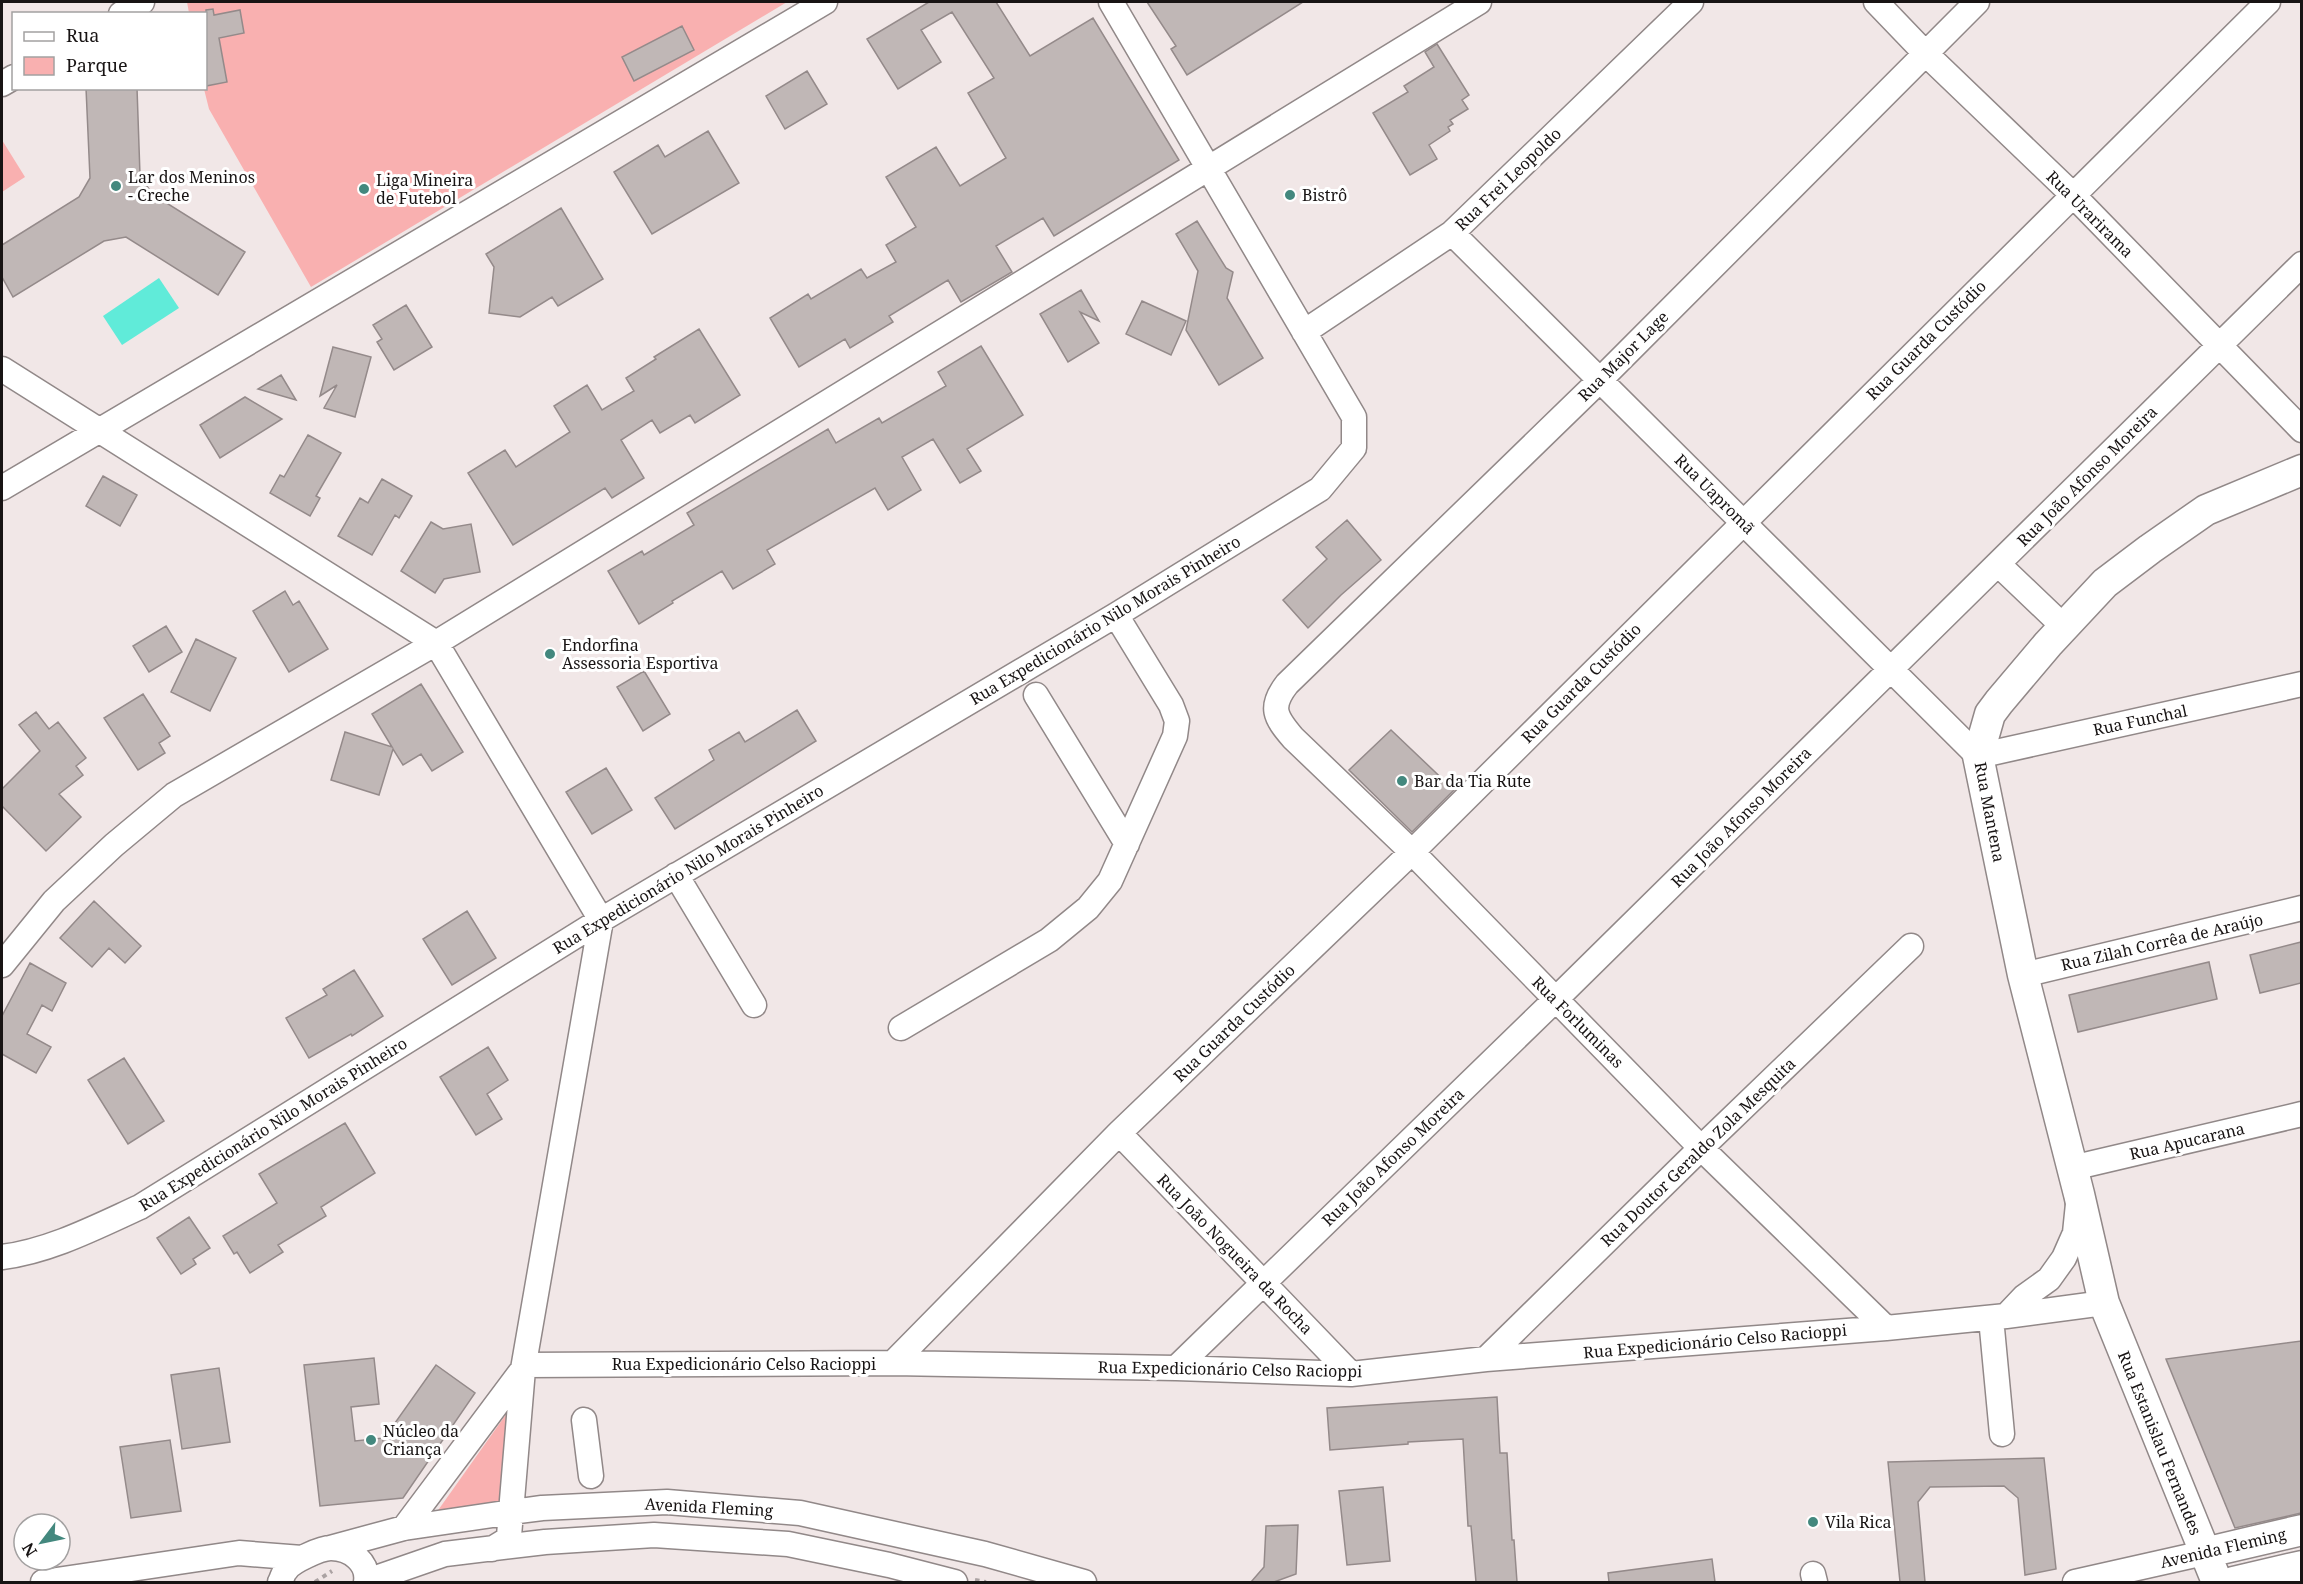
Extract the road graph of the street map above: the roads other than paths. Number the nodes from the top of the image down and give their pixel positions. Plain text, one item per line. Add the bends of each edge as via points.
1 (142, 2) edge
2 (825, 2) edge
3 (1111, 2) edge
4 (1479, 2) edge
5 (1691, 2) edge
6 (1876, 2) edge
7 (1977, 2) edge
8 (2268, 2) edge
9 (124, 12) edge
10 (1925, 53) junction
11 (1208, 170) junction
12 (2073, 195) junction
13 (1452, 233) junction
14 (2301, 264) edge
15 (1304, 332) junction
16 (2218, 346) junction
17 (2, 369) edge
18 (1600, 380) junction
19 (2301, 430) edge
20 (97, 431) junction
21 (2301, 470) edge
22 (2, 488) edge
23 (1743, 522) junction
24 (1998, 564) junction
25 (1116, 615) junction
26 (2064, 627) junction
27 (436, 643) junction
28 (1891, 669) junction
29 (2301, 684) edge
30 (1036, 694) dead end
31 (1276, 712) joint
32 (1978, 756) junction
33 (1127, 843) junction
34 (1412, 852) junction
35 (676, 875) junction
36 (2301, 908) edge
37 (601, 920) junction
38 (1911, 946) dead end
39 (2, 964) edge
40 (2023, 975) junction
41 (1555, 1000) junction
42 (754, 1005) dead end
43 (901, 1028) dead end
44 (2301, 1114) edge
45 (1119, 1133) junction
46 (1701, 1148) junction
47 (2076, 1181) junction
48 (2, 1257) edge
49 (1263, 1283) junction
50 (2104, 1303) junction
51 (1999, 1317) junction
52 (1886, 1328) junction
53 (1486, 1359) junction
54 (893, 1363) junction
55 (523, 1367) junction
56 (1176, 1368) junction
57 (1351, 1374) junction
58 (584, 1420) dead end
59 (2002, 1434) dead end
60 (592, 1506) junction
61 (512, 1512) junction
62 (404, 1528) junction
63 (2301, 1530) edge
64 (330, 1548) junction
65 (492, 1549) junction
66 (2204, 1553) junction
67 (302, 1558) junction
68 (2301, 1566) edge
69 (43, 1582) edge
70 (280, 1582) edge
71 (366, 1582) edge
72 (955, 1582) edge
73 (1084, 1582) edge
74 (2075, 1582) edge
75 (2217, 1582) edge
76 (2233, 1582) edge

1 - 9 street
2 - 20 street
3 - 11 street
4 - 11 street
5 - 13 street, Rua Frei Leopoldo
6 - 10 street, Rua Urarirama
7 - 10 street, Rua Major Lage
8 - 12 street, Rua Guarda Custódio
10 - 12 street, Rua Urarirama
10 - 18 street, Rua Major Lage
11 - 15 street
11 - 27 street
12 - 16 street, Rua Urarirama
12 - 23 street, Rua Guarda Custódio
13 - 15 street, Rua Frei Leopoldo
13 - 18 street, Rua Uapromã
14 - 16 street, Rua João Afonso Moreira
15 - 25 street, Rua Expedicionário Nilo Morais Pinheiro via 1354,417 1354,448 1320,489
16 - 19 street, Rua Urarirama
16 - 24 street, Rua João Afonso Moreira
17 - 20 street
18 - 23 street, Rua Uapromã
18 - 31 street, Rua Major Lage via 1287,684 1277,697
20 - 22 street
20 - 27 street
21 - 26 main road, Rua Mantena via 2206,510 2105,583
23 - 28 street, Rua Uapromã
23 - 34 street, Rua Guarda Custódio
24 - 26 street
24 - 28 street, Rua João Afonso Moreira
25 - 33 street via 1177,721
25 - 35 street, Rua Expedicionário Nilo Morais Pinheiro
26 - 32 main road, Rua Mantena via 1990,714
27 - 37 street
27 - 39 street via 174,795 54,901
28 - 32 street, Rua Uapromã
28 - 41 street, Rua João Afonso Moreira
29 - 32 street, Rua Funchal
30 - 33 street
31 - 34 street, Rua Forluminas via 1293,738
32 - 40 main road, Rua Mantena
33 - 43 street via 1110,881 1088,908 1049,940
34 - 41 street, Rua Forluminas
34 - 45 street, Rua Guarda Custódio
35 - 37 street, Rua Expedicionário Nilo Morais Pinheiro
35 - 42 street
36 - 40 street, Rua Zilah Corrêa de Araújo
37 - 48 street, Rua Expedicionário Nilo Morais Pinheiro via 140,1207 79,1235
37 - 55 street
38 - 46 street, Rua Doutor Geraldo Zola Mesquita
40 - 47 main road, Rua Mantena
41 - 46 street, Rua Forluminas
41 - 49 street, Rua João Afonso Moreira
44 - 47 street, Rua Apucarana
45 - 49 street, Rua João Nogueira da Rocha
45 - 54 street, Rua Guarda Custódio
46 - 52 street, Rua Forluminas
46 - 53 street, Rua Doutor Geraldo Zola Mesquita
47 - 50 main road, Rua Mantena
47 - 51 street via 2075,1233 2064,1258 2049,1279
49 - 56 street, Rua João Afonso Moreira
49 - 57 street, Rua João Nogueira da Rocha
50 - 51 street, Rua Expedicionário Celso Racioppi
50 - 66 main road, Rua Estanislau Fernandes
51 - 52 street, Rua Expedicionário Celso Racioppi
51 - 59 street
52 - 53 street, Rua Expedicionário Celso Racioppi
53 - 57 street, Rua Expedicionário Celso Racioppi
54 - 55 street, Rua Expedicionário Celso Racioppi
54 - 56 street, Rua Expedicionário Celso Racioppi
55 - 61 street
55 - 62 street
56 - 57 street, Rua Expedicionário Celso Racioppi
58 - 60 street via 591,1476 600,1482
60 - 61 street, Avenida Fleming
60 - 73 street, Avenida Fleming via 667,1502 800,1513 985,1554
61 - 62 street, Avenida Fleming
61 - 65 street via 509,1536
62 - 64 street, Avenida Fleming
63 - 66 main road, Avenida Fleming
64 - 67 street, Avenida Fleming
64 - 71 street via 350,1552 359,1559 365,1568
65 - 71 street, Avenida Fleming via 445,1554
65 - 72 street, Avenida Fleming via 654,1535 788,1544
66 - 74 street, Avenida Fleming
66 - 75 main road, Rua Estanislau Fernandes
67 - 69 street via 239,1553
67 - 70 street via 286,1569
68 - 76 main road

